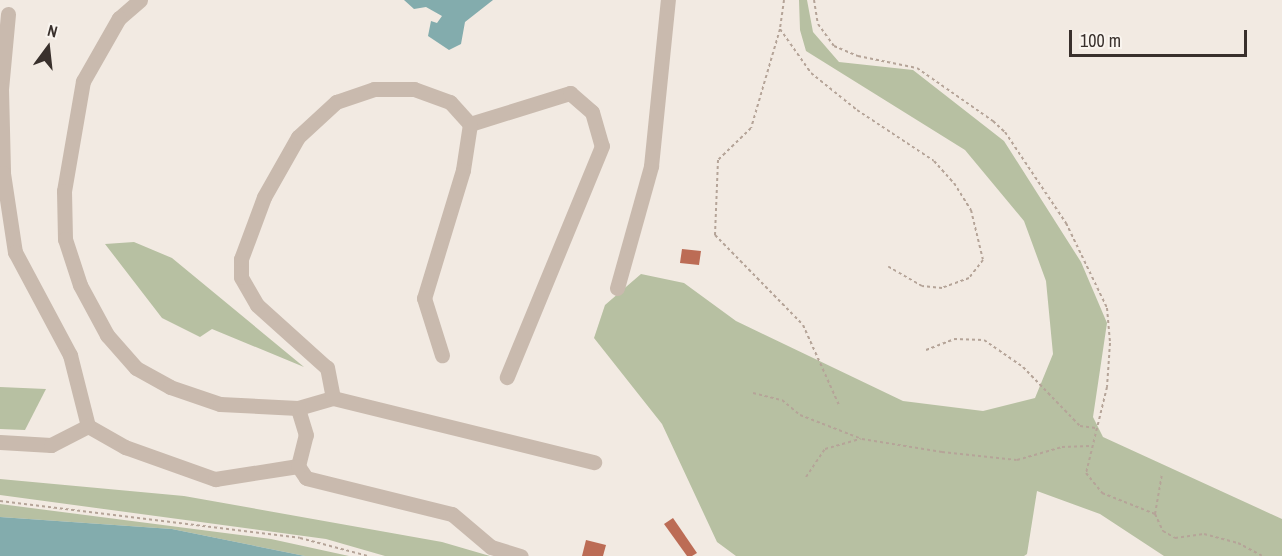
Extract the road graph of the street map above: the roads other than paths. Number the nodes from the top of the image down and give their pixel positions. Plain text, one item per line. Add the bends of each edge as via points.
1 (140, 0) edge
2 (668, 0) edge
3 (8, 14) dead end
4 (470, 124) junction
5 (0, 228) edge
6 (15, 252) junction
7 (617, 288) dead end
8 (442, 356) dead end
9 (507, 377) dead end
10 (333, 398) junction
11 (298, 408) junction
12 (88, 426) junction
13 (0, 442) edge
14 (594, 462) dead end
15 (298, 466) junction
16 (521, 556) edge

1 - 11 lane via 119,18 101,46 83,81 74,121 64,191 65,239 80,285 107,335 129,360 170,387 220,404
2 - 7 lane via 651,166
3 - 6 lane via 1,120 3,173
4 - 8 lane via 463,170 424,298
4 - 9 lane via 570,93 592,112 602,146
4 - 10 lane via 450,102 414,89 374,90 336,102 298,137 264,197 241,259 241,278 257,305 327,368
5 - 6 lane
6 - 12 lane via 70,355
10 - 11 lane
10 - 14 lane
11 - 15 lane via 306,435
12 - 13 lane via 51,445
12 - 15 lane via 125,447 215,479
15 - 16 lane via 306,478 452,514 491,547

